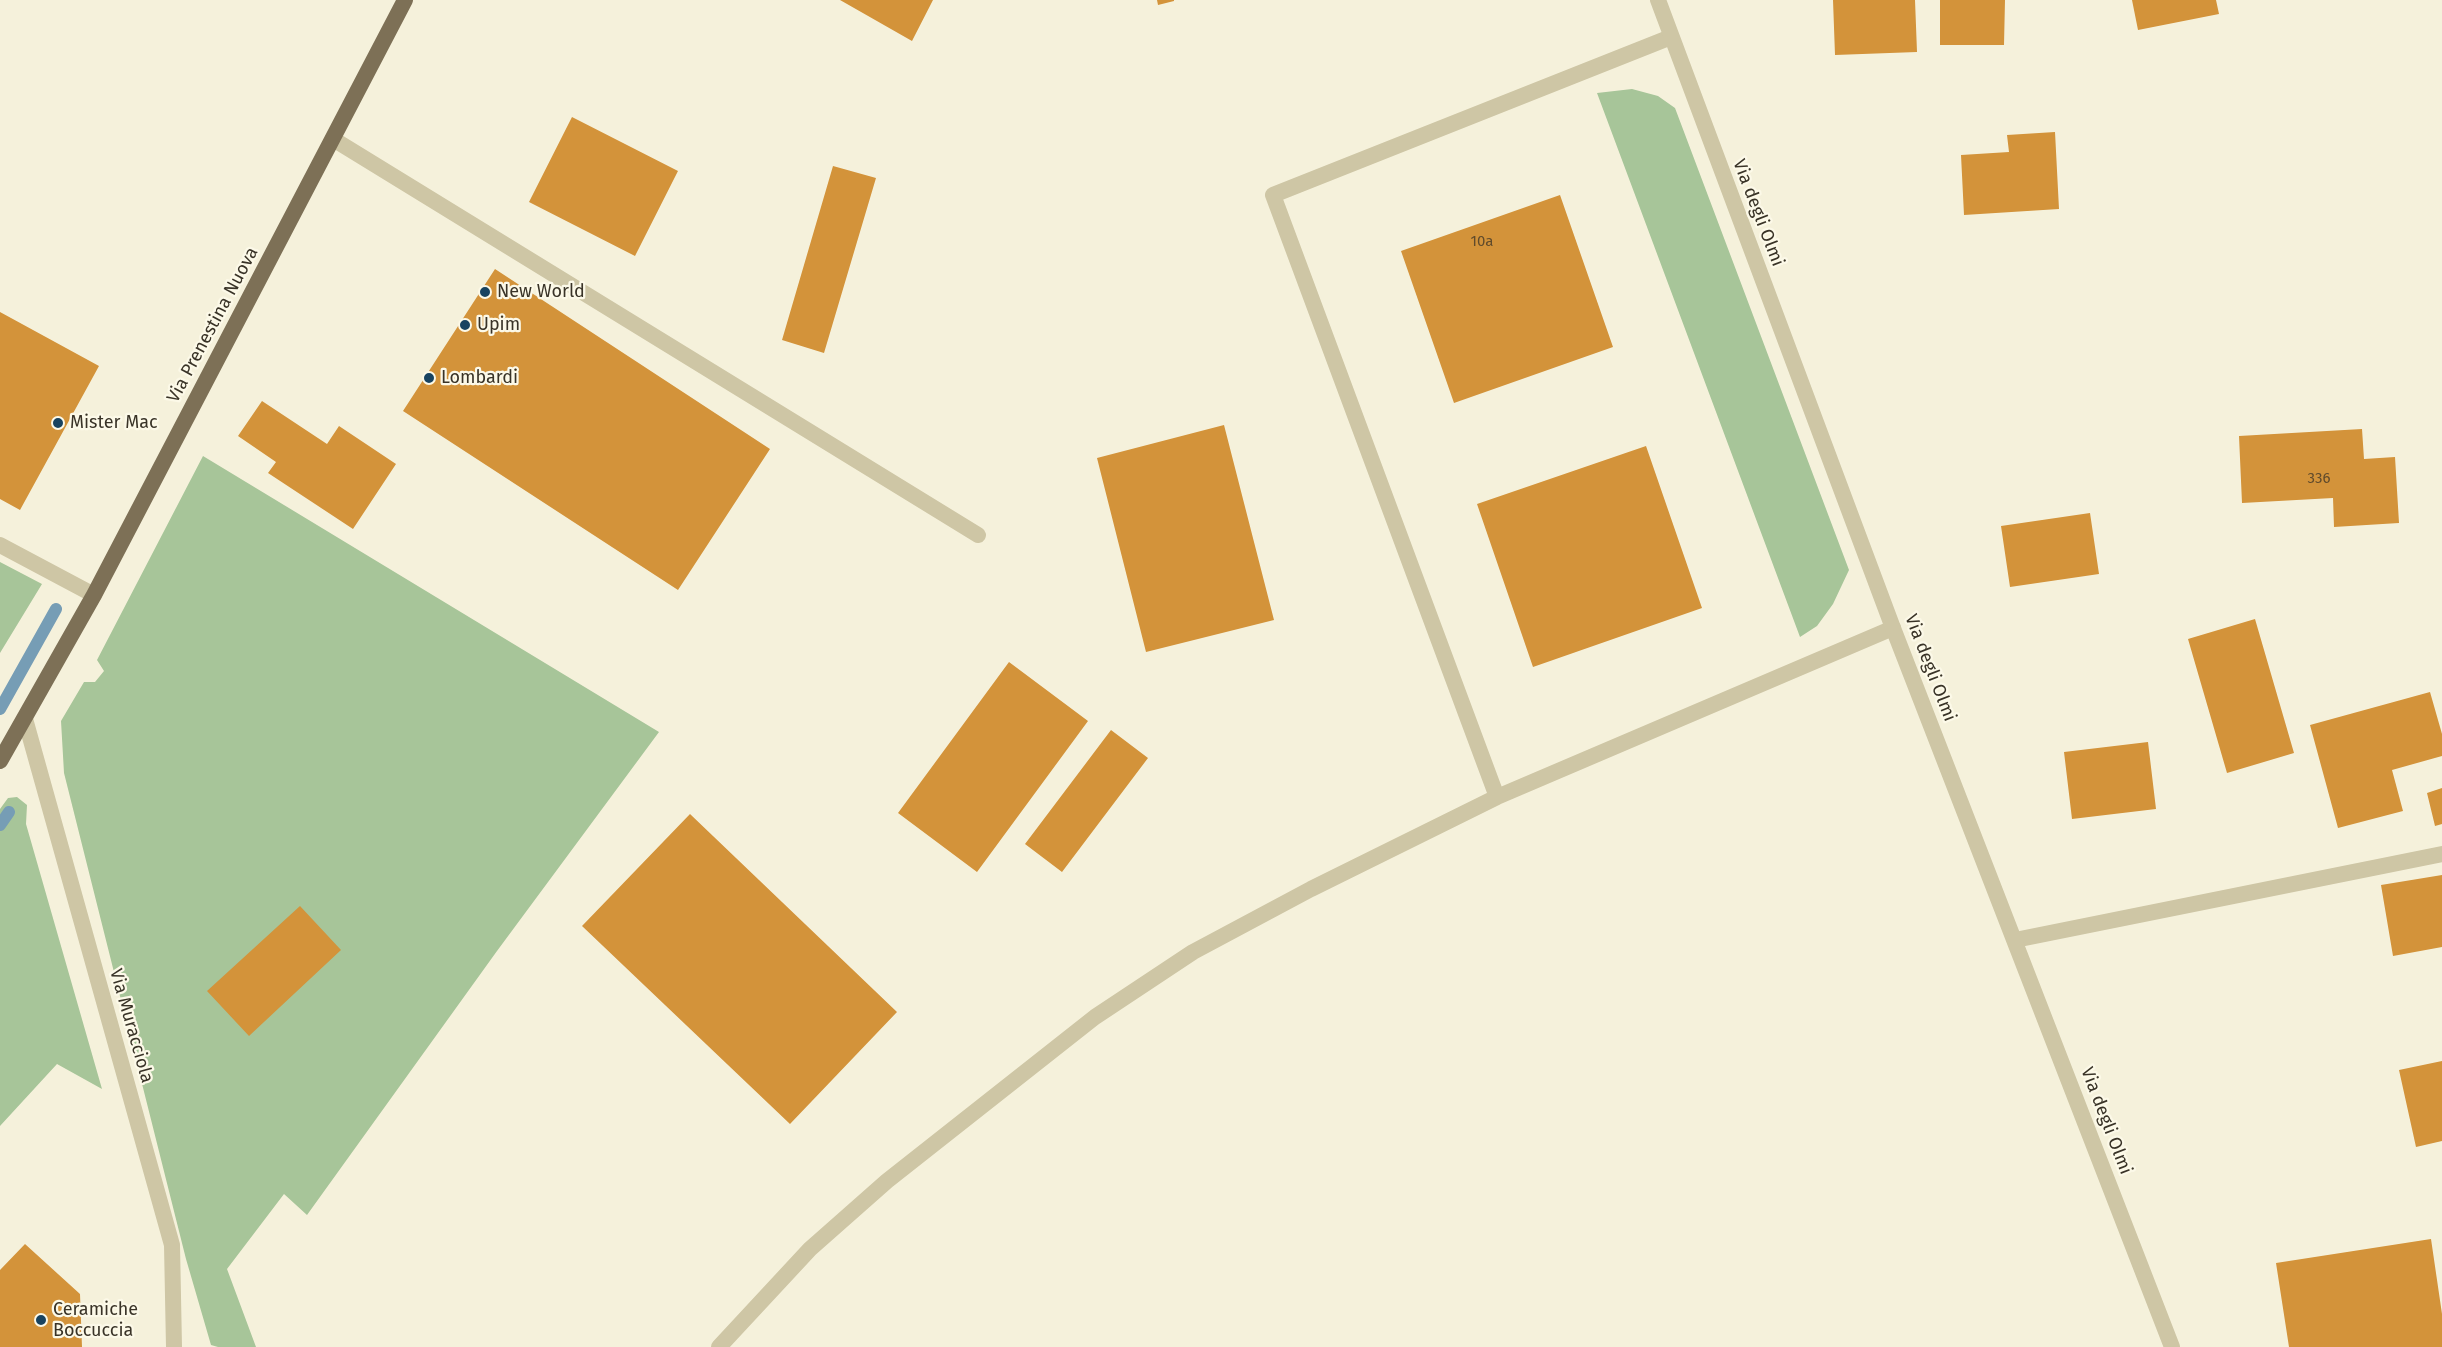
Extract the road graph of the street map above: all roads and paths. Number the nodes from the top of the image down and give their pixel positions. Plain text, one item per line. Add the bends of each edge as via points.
1 (405, 0) edge
2 (1658, 0) edge
3 (1671, 37) junction
4 (333, 139) junction
5 (978, 535) dead end
6 (0, 545) edge
7 (94, 595) junction
8 (1893, 628) junction
9 (25, 719) junction
10 (0, 761) edge
11 (1497, 797) junction
12 (2442, 854) edge
13 (2015, 940) junction
14 (174, 1347) edge
15 (719, 1347) edge
16 (2172, 1347) edge

1 - 4 main road, Via Prenestina Nuova
2 - 3 street, Via degli Olmi
3 - 8 street, Via degli Olmi
3 - 11 street via 1273,195
4 - 5 street
4 - 7 main road, Via Prenestina Nuova
6 - 7 street
7 - 9 main road, Via Prenestina Nuova
8 - 11 street
8 - 13 street, Via degli Olmi
9 - 10 main road, Via Prenestina Nuova
9 - 14 street, Via Muracciola via 172,1245
11 - 15 street via 1193,952 1120,999 846,1215
12 - 13 street
13 - 16 street, Via degli Olmi

